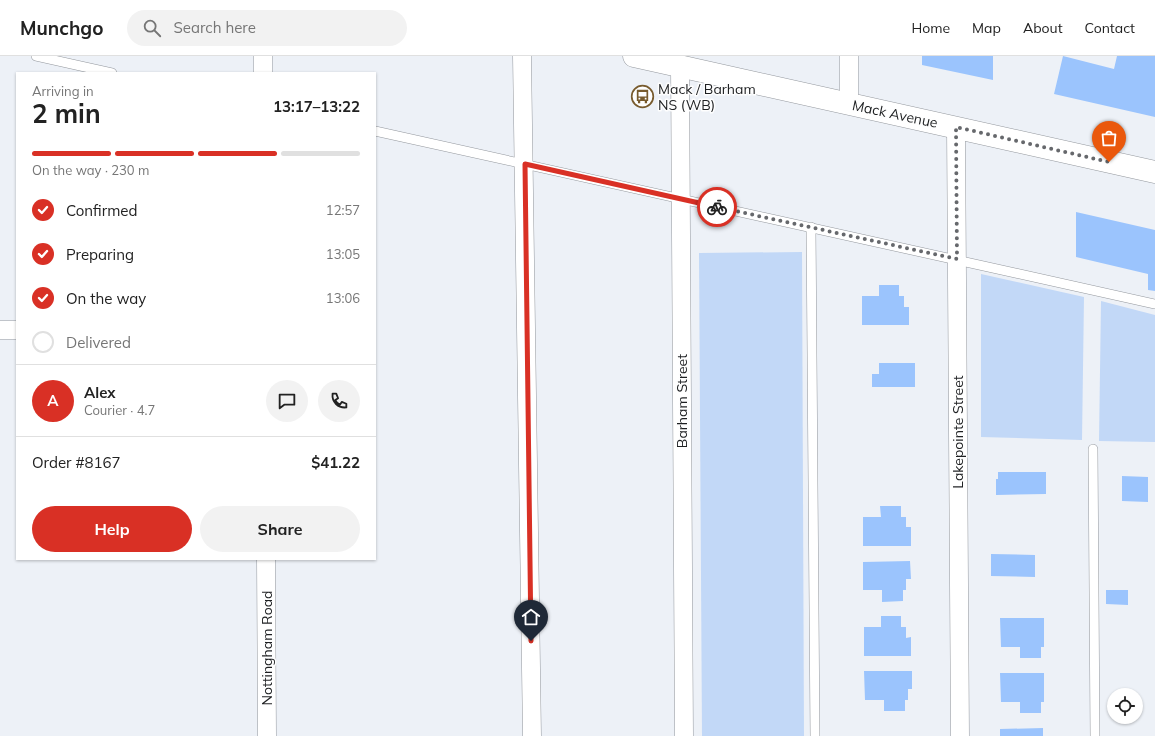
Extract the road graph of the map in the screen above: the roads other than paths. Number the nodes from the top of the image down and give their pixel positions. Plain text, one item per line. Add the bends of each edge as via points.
1 (36, 56) edge
2 (263, 56) edge
3 (522, 56) edge
4 (634, 56) edge
5 (849, 56) edge
6 (680, 66) junction
7 (108, 72) edge
8 (263, 72) edge
9 (849, 104) junction
10 (956, 127) junction
11 (376, 132) edge
12 (525, 164) junction
13 (1155, 172) edge
14 (680, 199) junction
15 (810, 227) junction
16 (957, 259) junction
17 (1155, 304) edge
18 (0, 330) edge
19 (16, 330) edge
20 (1093, 449) dead end
21 (266, 560) edge
22 (267, 736) edge
23 (532, 736) edge
24 (684, 736) edge
25 (815, 736) edge
26 (960, 736) edge
27 (1095, 736) edge

1 - 7 lane
2 - 8 street
3 - 12 street
4 - 6 main road, Mack Avenue
5 - 9 street
6 - 9 main road, Mack Avenue
6 - 14 street, Barham Street
9 - 10 main road, Mack Avenue
10 - 13 main road, Mack Avenue
10 - 16 street, Lakepointe Street
11 - 12 lane
12 - 14 lane
12 - 23 street
14 - 15 lane
14 - 24 street, Barham Street
15 - 16 lane
15 - 25 lane
16 - 17 lane
16 - 26 street, Lakepointe Street
18 - 19 street
20 - 27 lane
21 - 22 street, Nottingham Road

